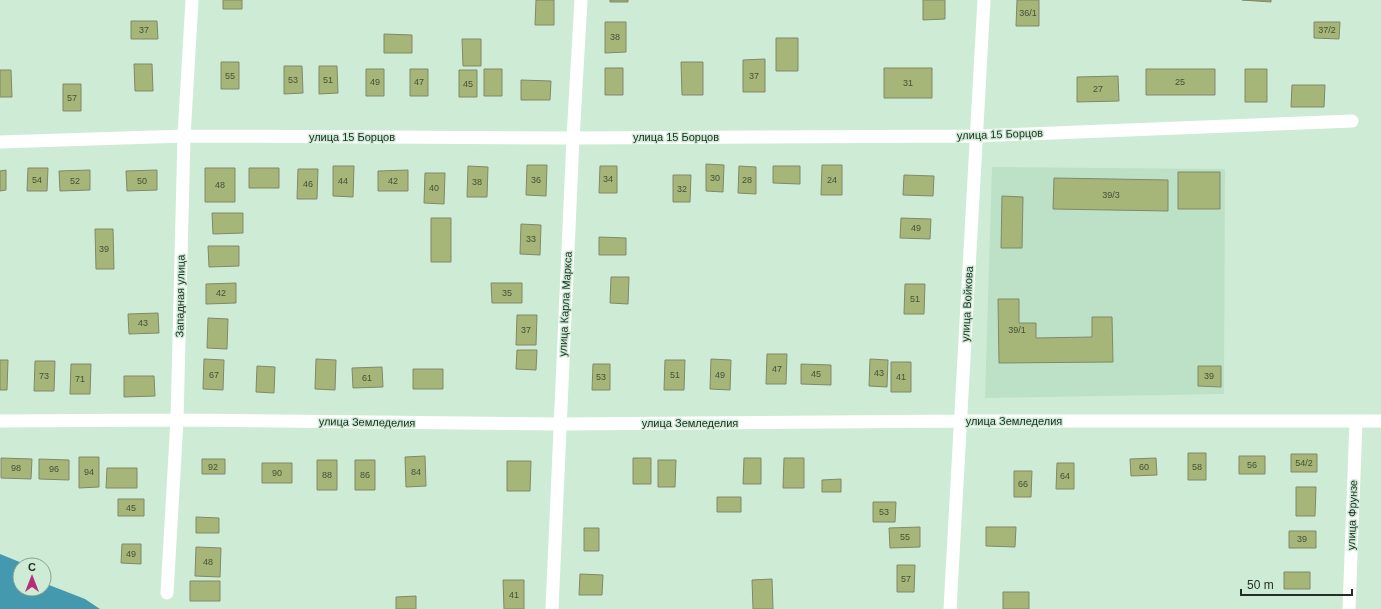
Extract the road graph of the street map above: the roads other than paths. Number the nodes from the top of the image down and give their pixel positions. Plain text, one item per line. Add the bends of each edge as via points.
1 (192, 0) edge
2 (581, 0) edge
3 (984, 0) edge
4 (1352, 121) dead end
5 (184, 136) junction
6 (977, 136) junction
7 (573, 138) junction
8 (0, 142) edge
9 (177, 420) junction
10 (0, 421) edge
11 (961, 421) junction
12 (1356, 421) junction
13 (1381, 421) edge
14 (560, 424) junction
15 (168, 592) dead end
16 (552, 609) edge
17 (950, 609) edge
18 (1348, 609) edge

1 - 5 street, Западная улица
2 - 7 street, улица Карла Маркса
3 - 6 street, улица Войкова
4 - 6 street, улица 15 Борцов
5 - 7 street, улица 15 Борцов
5 - 8 street, улица 15 Борцов
5 - 9 street, Западная улица
6 - 7 street, улица 15 Борцов
6 - 11 street, улица Войкова
7 - 14 street, улица Карла Маркса
9 - 10 street, улица Земледелия
9 - 14 street, улица Земледелия
9 - 15 street, Западная улица
11 - 12 street, улица Земледелия
11 - 14 street, улица Земледелия
11 - 17 street, улица Войкова
12 - 13 street, улица Земледелия
12 - 18 street, улица Фрунзе
14 - 16 street, улица Карла Маркса

